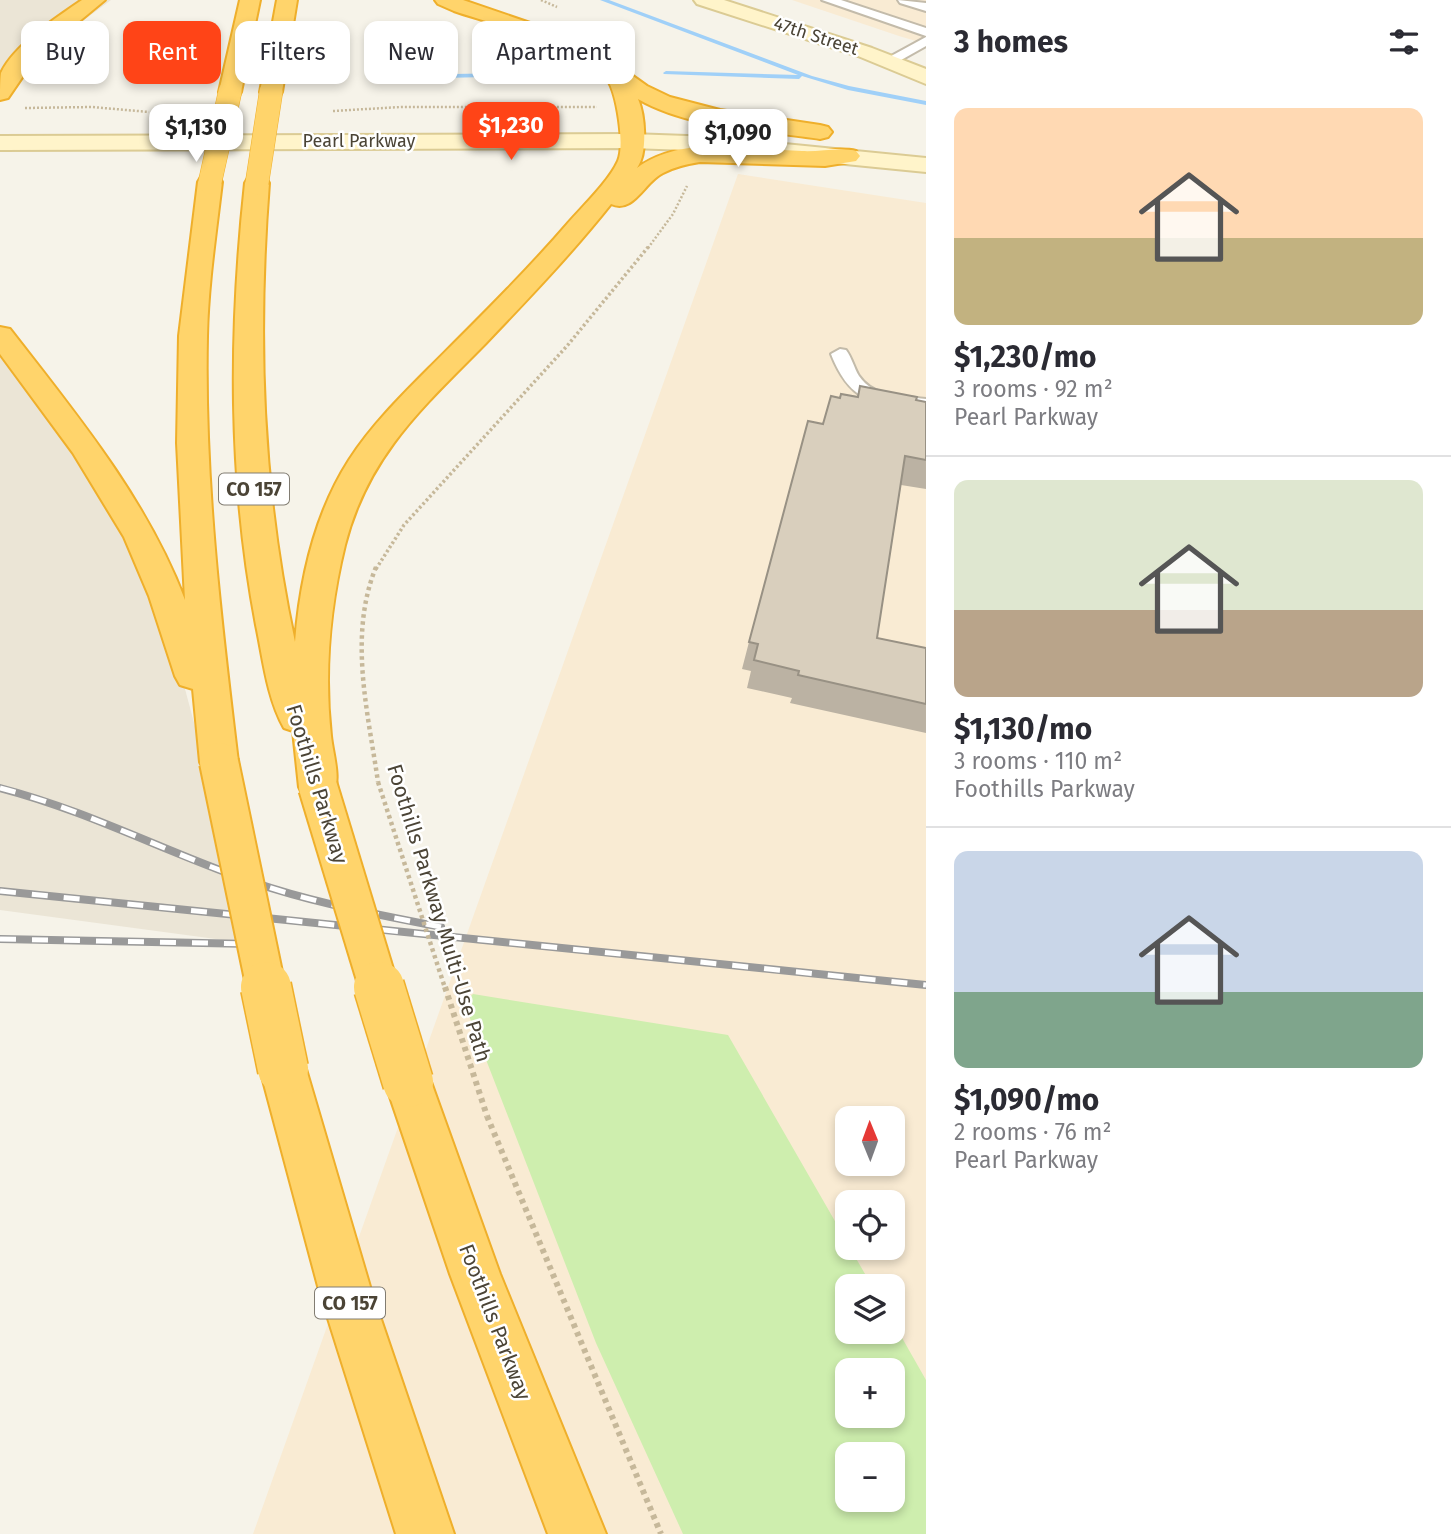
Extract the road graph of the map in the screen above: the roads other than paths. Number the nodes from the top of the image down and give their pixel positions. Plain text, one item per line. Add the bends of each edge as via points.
1 (95, 0) edge
2 (250, 0) edge
3 (287, 0) edge
4 (445, 0) edge
5 (704, 0) edge
6 (828, 0) edge
7 (904, 0) edge
8 (926, 7) edge
9 (504, 21) edge
10 (926, 32) edge
11 (926, 41) edge
12 (889, 61) junction
13 (926, 77) edge
14 (6, 78) edge
15 (620, 84) edge
16 (628, 84) edge
17 (0, 93) edge
18 (0, 123) edge
19 (631, 123) junction
20 (820, 132) junction
21 (0, 144) edge
22 (853, 146) junction
23 (926, 165) edge
24 (520, 288) junction
25 (0, 335) edge
26 (841, 354) dead end
27 (926, 405) edge
28 (219, 762) junction
29 (318, 787) junction
30 (425, 1534) edge
31 (578, 1534) edge

1 - 14 highway via 60,24
2 - 28 highway, CO 157, bridge via 210,182 196,288 192,407 202,607
3 - 29 highway, Foothills Parkway / CO 157, bridge via 257,183 247,325 253,476 274,624
4 - 9 highway
5 - 12 main road, 47th Street
6 - 10 lane
7 - 8 lane
11 - 12 lane
12 - 13 main road, 47th Street
14 - 17 highway
15 - 19 highway
16 - 20 highway via 691,111
18 - 19 main road, Pearl Parkway via 528,119
19 - 20 main road, Pearl Parkway
19 - 21 main road, Pearl Parkway
19 - 22 main road, Pearl Parkway via 715,144
19 - 24 highway via 631,160
20 - 22 main road, Pearl Parkway
22 - 23 main road, Pearl Parkway
22 - 24 highway via 802,161 692,157 656,166 562,265
24 - 29 highway via 393,421 342,501 328,539 313,650 310,692
25 - 28 highway via 100,470 149,554 184,646
26 - 27 lane via 848,377 869,396
28 - 30 highway, CO 157, bridge via 283,1069 345,1290
29 - 31 highway, Foothills Parkway / CO 157, bridge via 408,1082 475,1274

